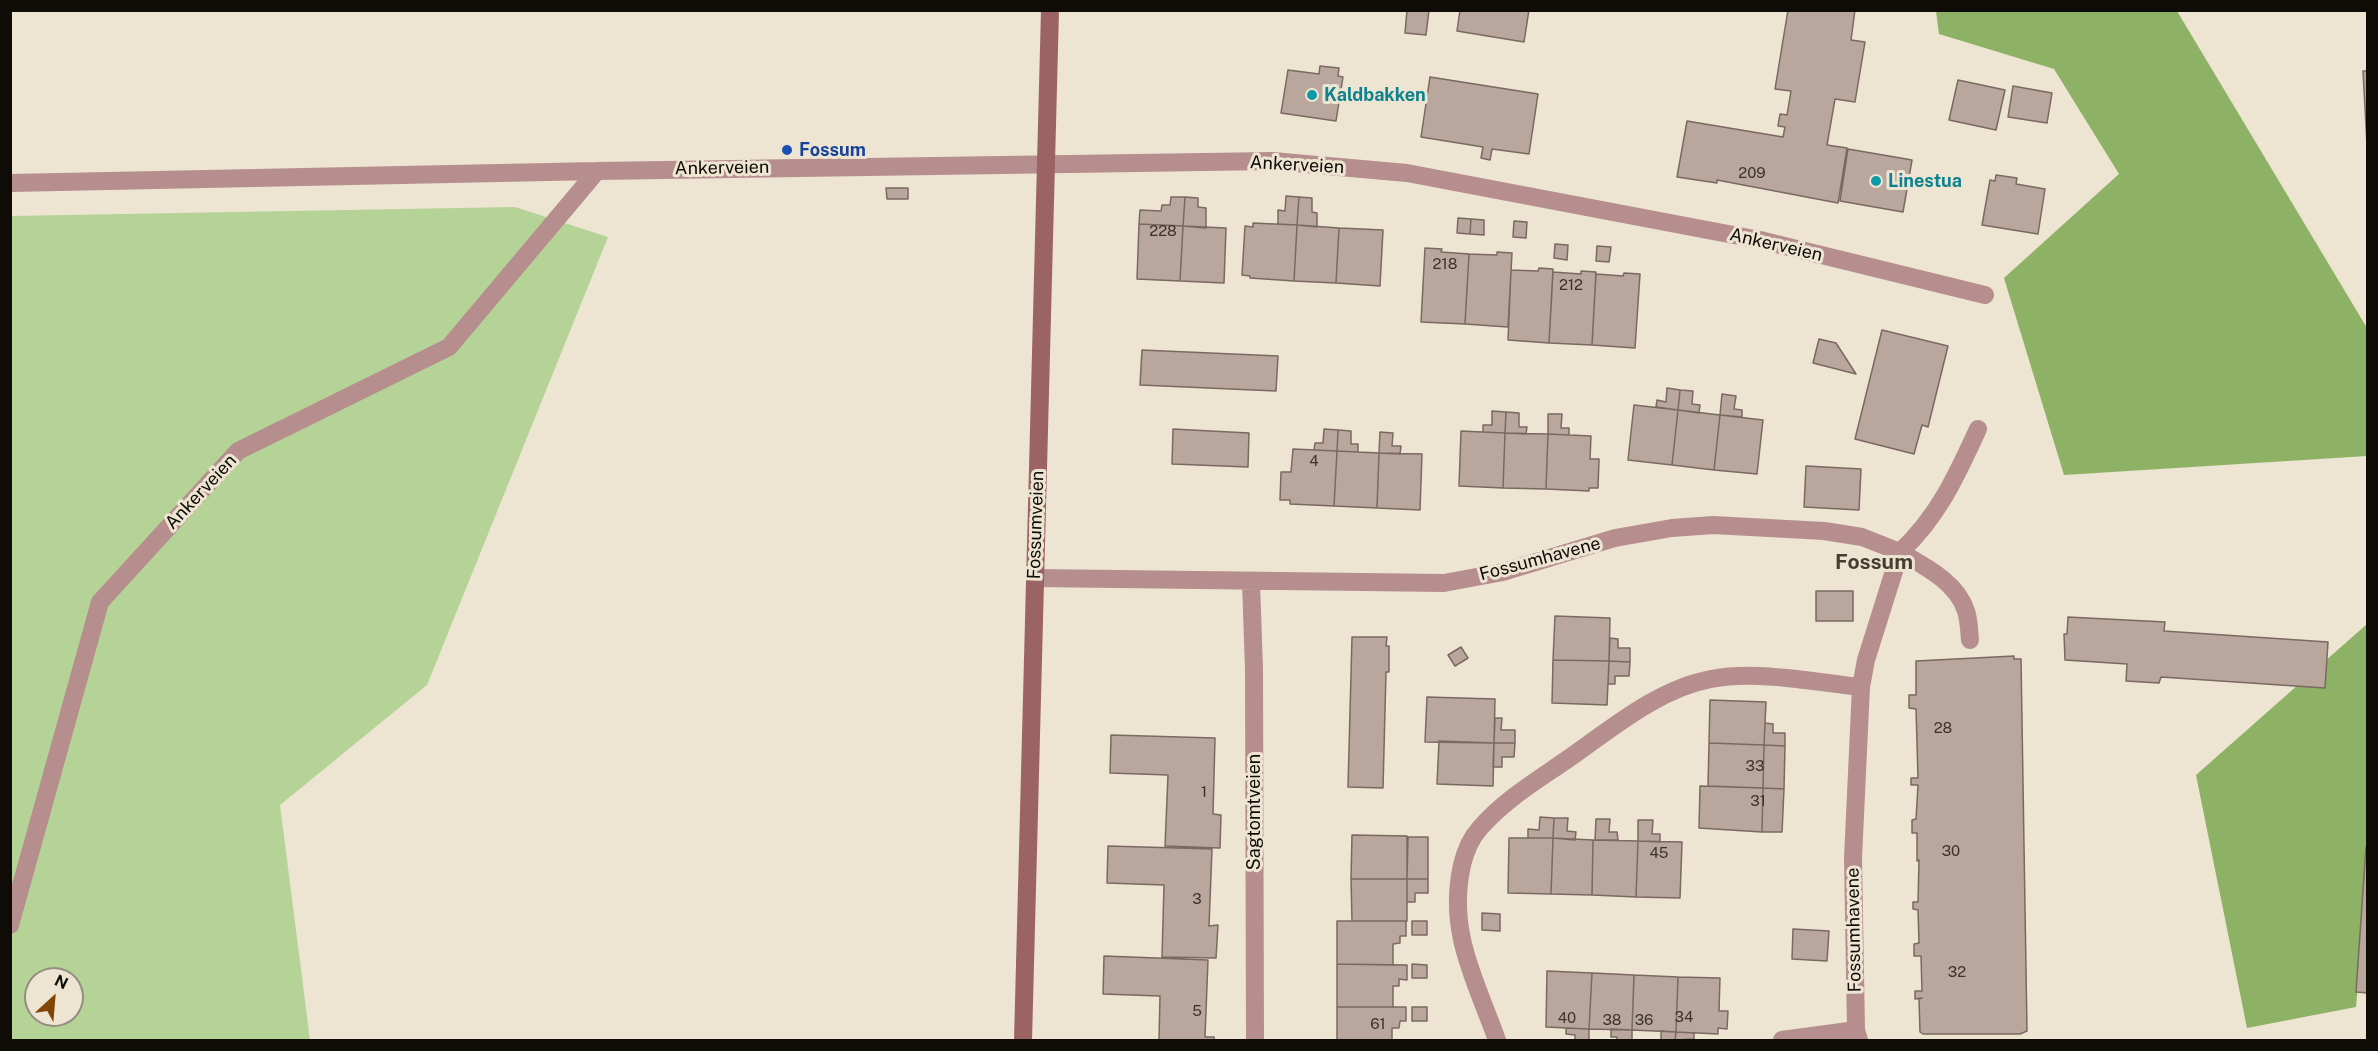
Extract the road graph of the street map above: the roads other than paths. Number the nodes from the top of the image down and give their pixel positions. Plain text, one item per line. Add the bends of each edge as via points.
1 (1050, 10) edge
2 (1046, 163) junction
3 (597, 171) junction
4 (10, 183) edge
5 (1985, 295) dead end
6 (1978, 429) dead end
7 (1899, 552) junction
8 (1035, 578) junction
9 (1251, 583) junction
10 (1970, 640) dead end
11 (1861, 687) junction
12 (10, 924) edge
13 (1858, 1035) edge
14 (1023, 1041) edge
15 (1255, 1041) edge
16 (1497, 1041) edge
17 (1782, 1041) edge

1 - 2 street, Fossumveien
2 - 3 street, Ankerveien
2 - 5 street, Ankerveien via 1272,161 1407,172 1760,240
2 - 8 street, Fossumveien
3 - 4 street, Ankerveien
3 - 12 street, Ankerveien via 449,347 238,451 100,602
6 - 7 street via 1949,492 1919,534
7 - 9 street, Fossumhavene via 1862,537 1824,531 1713,525 1615,538 1503,572 1444,583
7 - 10 street via 1951,587 1966,610
7 - 11 street, Fossumhavene
8 - 9 street, Fossumhavene
8 - 14 street, Fossumveien
9 - 15 street, Sagtomtveien
11 - 13 street, Fossumhavene via 1853,858
11 - 16 street via 1749,676 1693,683 1620,723 1479,829 1462,865 1458,920 1473,984
13 - 17 street, Fossumhavene

